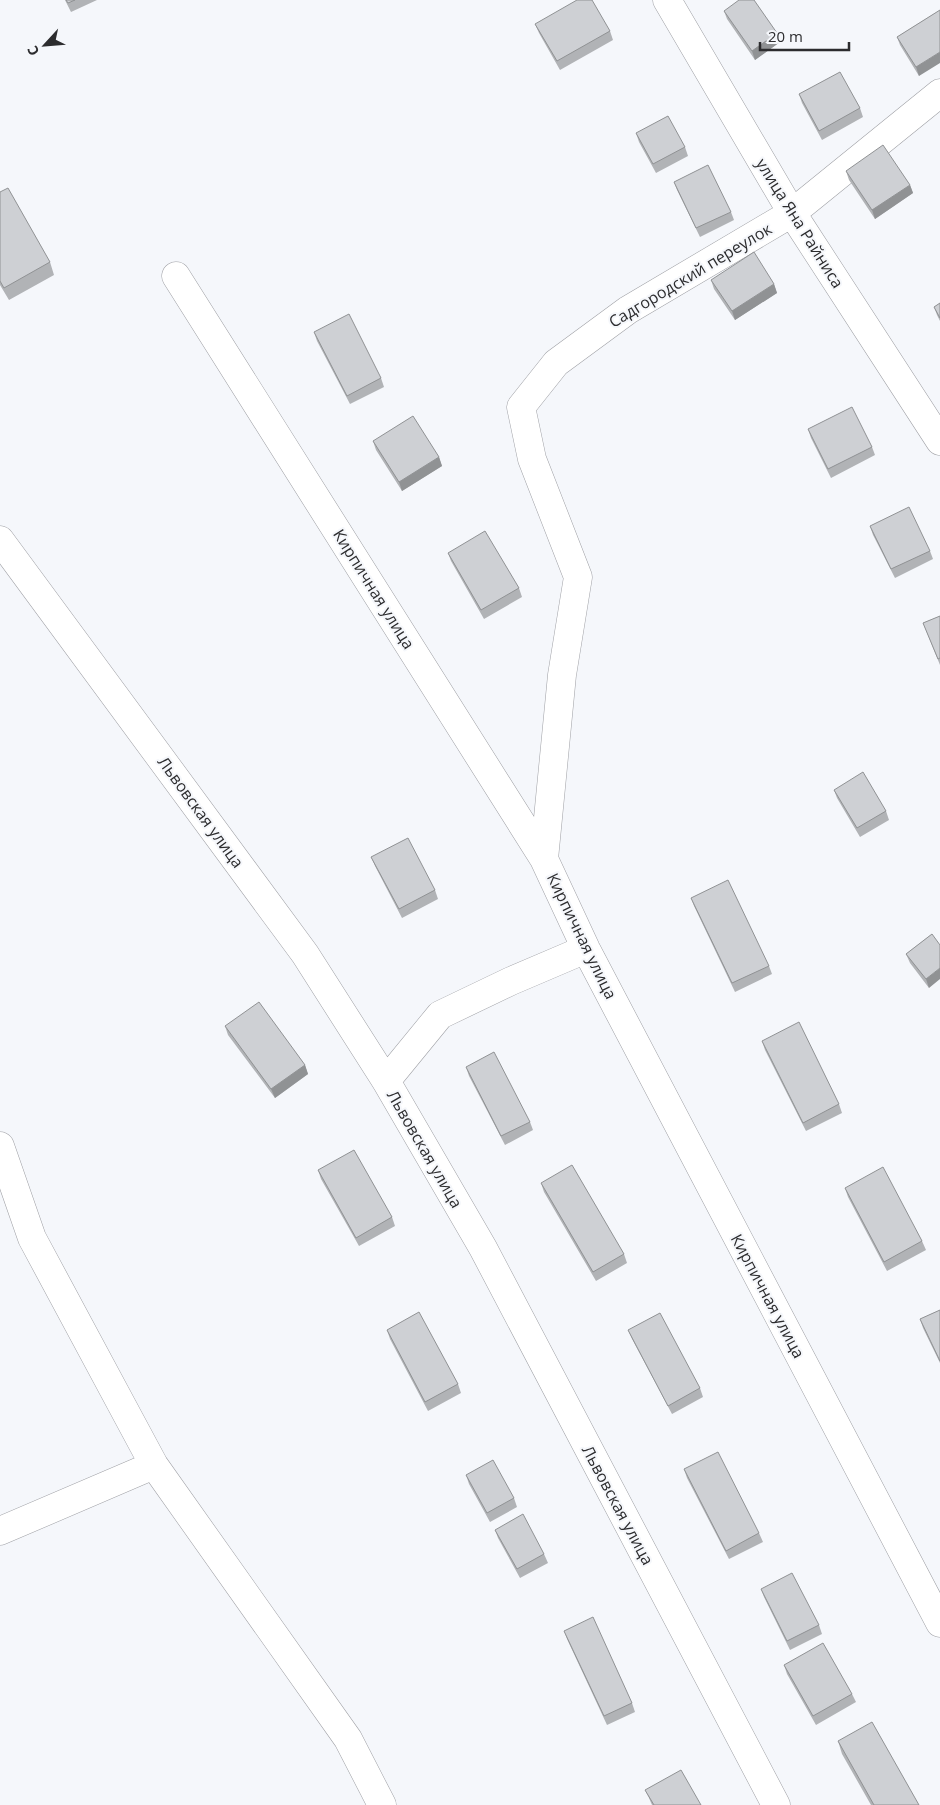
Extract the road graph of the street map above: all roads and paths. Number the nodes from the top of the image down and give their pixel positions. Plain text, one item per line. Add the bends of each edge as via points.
1 (667, 0) edge
2 (940, 93) edge
3 (792, 213) junction
4 (176, 276) dead end
5 (940, 441) edge
6 (0, 540) edge
7 (544, 859) junction
8 (586, 949) junction
9 (386, 1081) junction
10 (0, 1146) edge
11 (154, 1465) junction
12 (0, 1530) edge
13 (940, 1623) edge
14 (382, 1805) edge
15 (776, 1805) edge

1 - 3 street, улица Яна Райниса
2 - 3 street, Садгородский переулок
3 - 5 street, улица Яна Райниса
3 - 7 street, Садгородский переулок via 628,310 556,363 522,407 532,459 578,577 562,675
4 - 7 street, Кирпичная улица
6 - 9 street, Львовская улица via 306,954
7 - 8 street, Кирпичная улица
8 - 9 street via 440,1015
8 - 13 street, Кирпичная улица
9 - 15 street, Львовская улица via 483,1248
10 - 11 street via 32,1238
11 - 12 street
11 - 14 street via 348,1739

